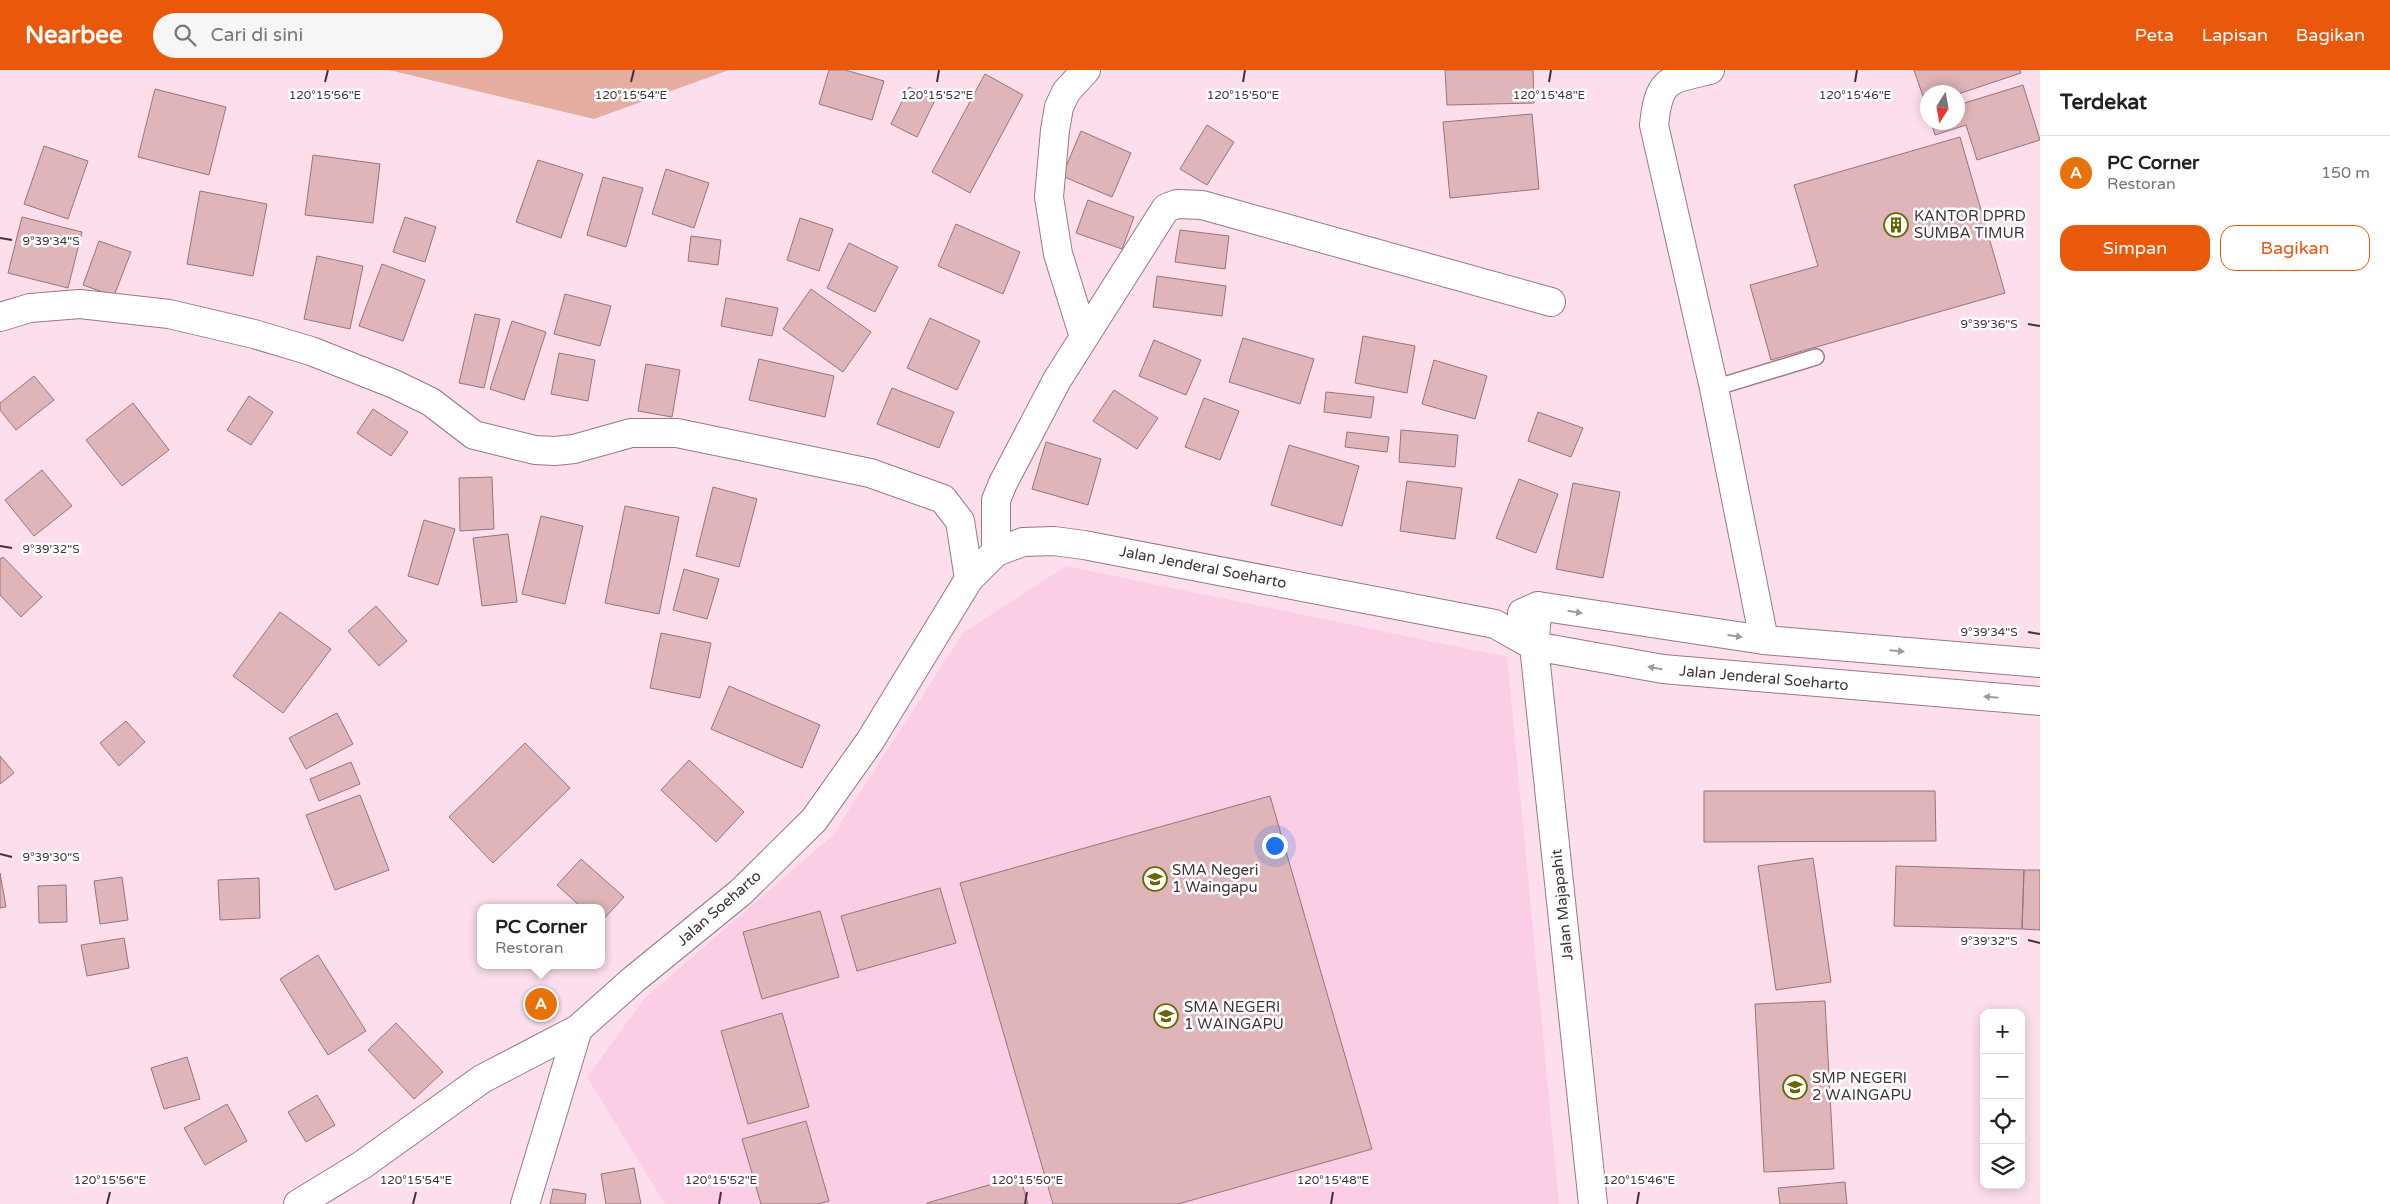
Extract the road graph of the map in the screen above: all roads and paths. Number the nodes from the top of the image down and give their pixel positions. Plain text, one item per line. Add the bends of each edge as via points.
1 (1086, 70) edge
2 (1710, 70) edge
3 (1551, 302) dead end
4 (0, 317) edge
5 (1084, 337) junction
6 (1816, 358) dead end
7 (1714, 388) junction
8 (996, 552) junction
9 (968, 579) junction
10 (1538, 606) junction
11 (943, 619) joint
12 (1495, 624) junction
13 (1764, 640) junction
14 (1534, 646) junction
15 (2040, 663) edge
16 (2040, 701) edge
17 (578, 1029) junction
18 (298, 1204) edge
19 (525, 1204) edge
20 (1593, 1204) edge

1 - 5 street via 1066,92 1059,107 1049,197 1058,254
2 - 7 street via 1672,79 1656,98 1654,124
3 - 5 street via 1202,205 1183,204 1166,208 1158,218
4 - 9 street via 30,308 80,304 169,314 245,332 354,367 431,402 474,434 535,450 574,449 631,433 677,433 870,473 943,499 960,521
5 - 8 street via 1002,483 996,500
6 - 7 lane
7 - 13 street
8 - 9 street, Jalan Jenderal Soeharto
8 - 12 street, Jalan Jenderal Soeharto via 1023,542 1054,541 1084,545
9 - 11 street, Jalan Jenderal Soeharto
10 - 12 street
10 -> 13 street
10 - 14 street, Jalan Majapahit
11 - 17 street, Jalan Soeharto via 870,741 814,820 741,892
12 - 14 street, Jalan Jenderal Soeharto
13 -> 15 street
16 -> 14 street, Jalan Jenderal Soeharto via 1663,669
14 - 20 street, Jalan Majapahit
17 - 18 street, Jalan Soeharto via 482,1079 362,1165
17 - 19 street

